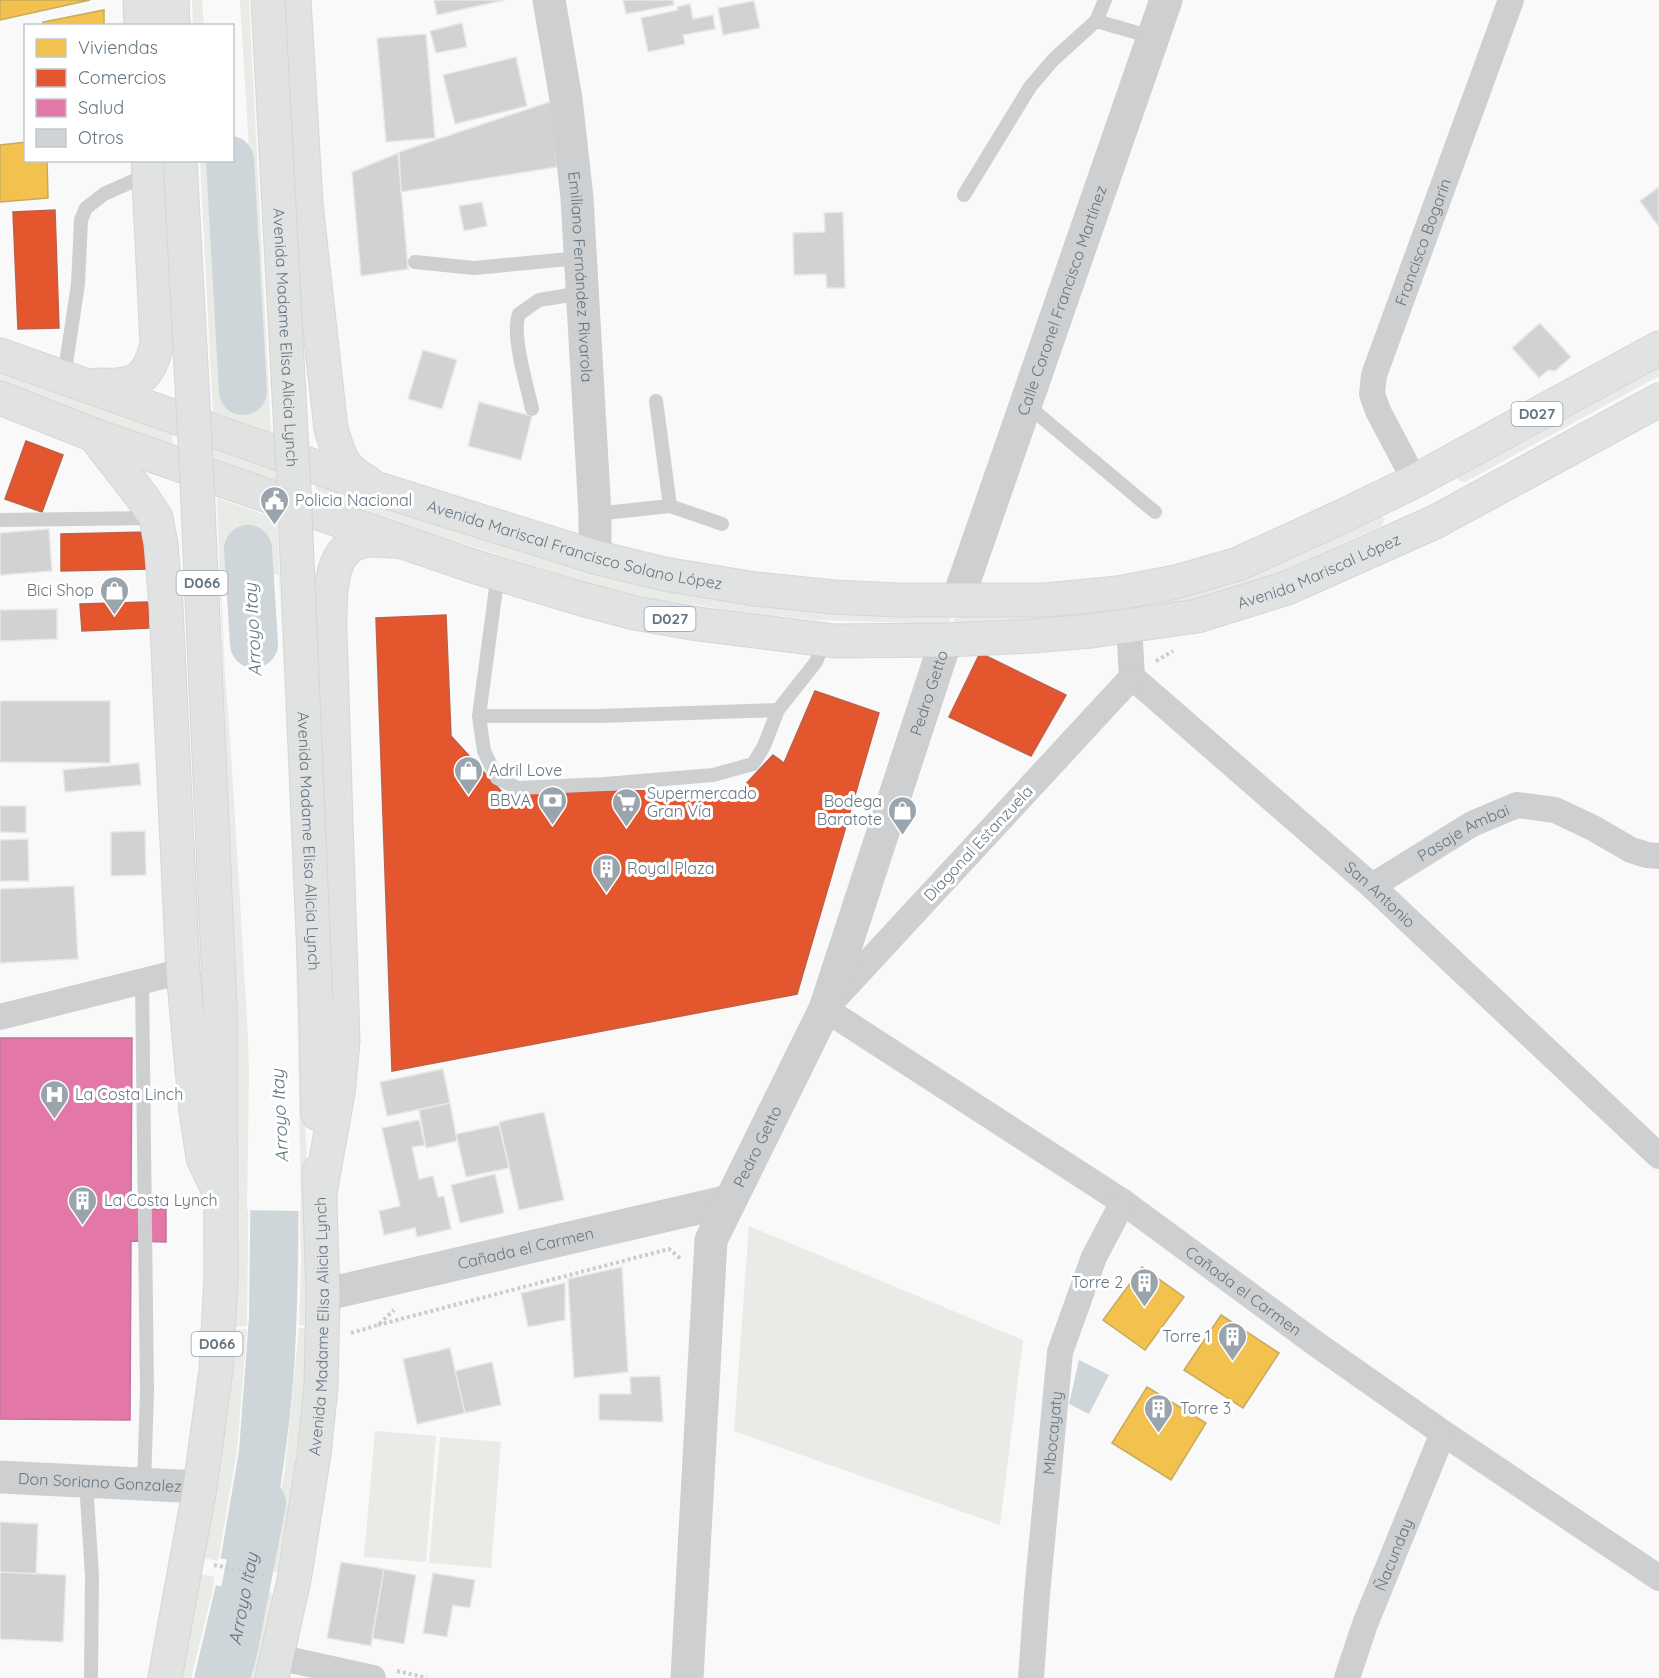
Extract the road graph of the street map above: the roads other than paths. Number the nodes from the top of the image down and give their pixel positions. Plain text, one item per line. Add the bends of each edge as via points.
1 (140, 0) edge
2 (172, 0) edge
3 (268, 0) edge
4 (294, 0) edge
5 (549, 0) edge
6 (1105, 0) edge
7 (1166, 0) edge
8 (1511, 0) edge
9 (1096, 21) junction
10 (141, 24) edge
11 (173, 24) edge
12 (1152, 37) junction
13 (180, 162) edge
14 (148, 167) edge
15 (963, 195) dead end
16 (580, 258) junction
17 (416, 262) dead end
18 (582, 293) junction
19 (1659, 348) edge
20 (0, 355) edge
21 (75, 381) junction
22 (0, 398) edge
23 (1659, 400) edge
24 (656, 401) dead end
25 (1026, 404) junction
26 (532, 409) dead end
27 (94, 435) junction
28 (1415, 481) junction
29 (381, 490) junction
30 (670, 506) junction
31 (1155, 512) dead end
32 (595, 514) junction
33 (156, 518) junction
34 (0, 520) edge
35 (722, 524) dead end
36 (404, 542) junction
37 (595, 557) junction
38 (498, 573) junction
39 (958, 599) junction
40 (1129, 626) junction
41 (825, 638) junction
42 (946, 640) junction
43 (1132, 677) junction
44 (778, 710) junction
45 (479, 716) junction
46 (1659, 856) edge
47 (1372, 886) junction
48 (183, 970) junction
49 (142, 980) junction
50 (825, 1009) junction
51 (0, 1017) edge
52 (1659, 1156) edge
53 (320, 1193) junction
54 (221, 1196) junction
55 (729, 1201) junction
56 (1123, 1202) junction
57 (323, 1295) junction
58 (1443, 1433) junction
59 (0, 1477) edge
60 (86, 1482) junction
61 (144, 1484) junction
62 (200, 1487) junction
63 (1659, 1578) edge
64 (274, 1667) edge
65 (91, 1678) edge
66 (165, 1678) edge
67 (373, 1678) edge
68 (687, 1678) edge
69 (1031, 1678) edge
70 (1347, 1678) edge

1 - 10 highway
2 - 11 highway
3 - 53 highway, Avenida Madame Elisa Alicia Lynch, bridge via 294,489 316,1003
4 - 29 highway via 306,204 331,429 350,472
5 - 16 street, Emiliano Fernández Rivarola via 578,198
6 - 9 lane
7 - 12 street, Calle Coronel Francisco Martínez
8 - 28 street, Francisco Bogarín via 1374,375 1372,394 1378,411
9 - 12 lane
9 - 15 lane via 1030,87
12 - 25 street, Calle Coronel Francisco Martínez
13 - 54 highway, D066, bridge via 220,1006
14 - 21 lane via 86,208 81,220
14 - 21 highway via 156,321 152,362 139,380 127,385
16 - 17 lane via 474,268
16 - 18 street, Emiliano Fernández Rivarola
18 - 26 lane via 539,300 519,314 516,328
18 - 32 street, Emiliano Fernández Rivarola
19 - 28 highway, D027
20 - 21 highway, Avenida Mariscal Francisco Solano López
21 - 29 highway, Avenida Mariscal Francisco Solano López / D027
22 - 27 highway
23 - 40 highway, Avenida Mariscal López / D027 via 1434,522 1287,588 1197,616
24 - 30 lane
25 - 31 lane
25 - 39 street, Calle Coronel Francisco Martínez
27 - 33 highway
27 - 36 highway, D027
28 - 39 highway, D027 via 1238,564 1176,582 1046,600
29 - 37 highway, Avenida Mariscal Francisco Solano López / D027
30 - 32 lane
30 - 35 lane
32 - 37 street, Emiliano Fernández Rivarola
33 - 34 lane
33 - 48 highway via 166,606
36 - 38 highway, D027
36 - 53 highway via 371,539 353,544 336,564 331,596 343,1041
37 - 39 highway, Avenida Mariscal Francisco Solano López / D027 via 664,574 755,589 834,597
38 - 41 highway, D027 via 635,613 752,632
38 - 45 lane
40 - 42 highway, Avenida Mariscal López / D027
40 - 43 street
41 - 42 highway, D027
41 - 44 lane via 816,662
42 - 50 street, Pedro Getto
43 - 47 street, San Antonio
43 - 50 street, Diagonal Estanzuela
44 - 45 lane
44 - 45 lane via 753,764 713,775 518,788 497,778 483,751
46 - 47 street, Pasaje Ambai via 1631,850 1554,810 1517,805 1472,824
47 - 52 street, San Antonio
48 - 49 street
48 - 54 highway via 203,1158
49 - 51 street
49 - 61 lane via 147,1379
50 - 55 street, Pedro Getto
50 - 56 street, Cañada el Carmen
53 - 57 highway, Avenida Madame Elisa Alicia Lynch
54 - 62 highway, D066 via 216,1370
55 - 57 street, Cañada el Carmen
55 - 68 street, Pedro Getto via 711,1240
56 - 58 street, Cañada el Carmen
56 - 69 street, Mbocayaty via 1094,1257 1060,1352
57 - 64 highway, Avenida Madame Elisa Alicia Lynch via 321,1387 314,1454 294,1580
58 - 63 street, Cañada el Carmen
58 - 70 street, Ñacunday
59 - 60 street, Don Soriano Gonzalez
60 - 61 street, Don Soriano Gonzalez
60 - 65 lane via 92,1576
61 - 62 street, Don Soriano Gonzalez
62 - 66 highway, D066
64 - 67 street

